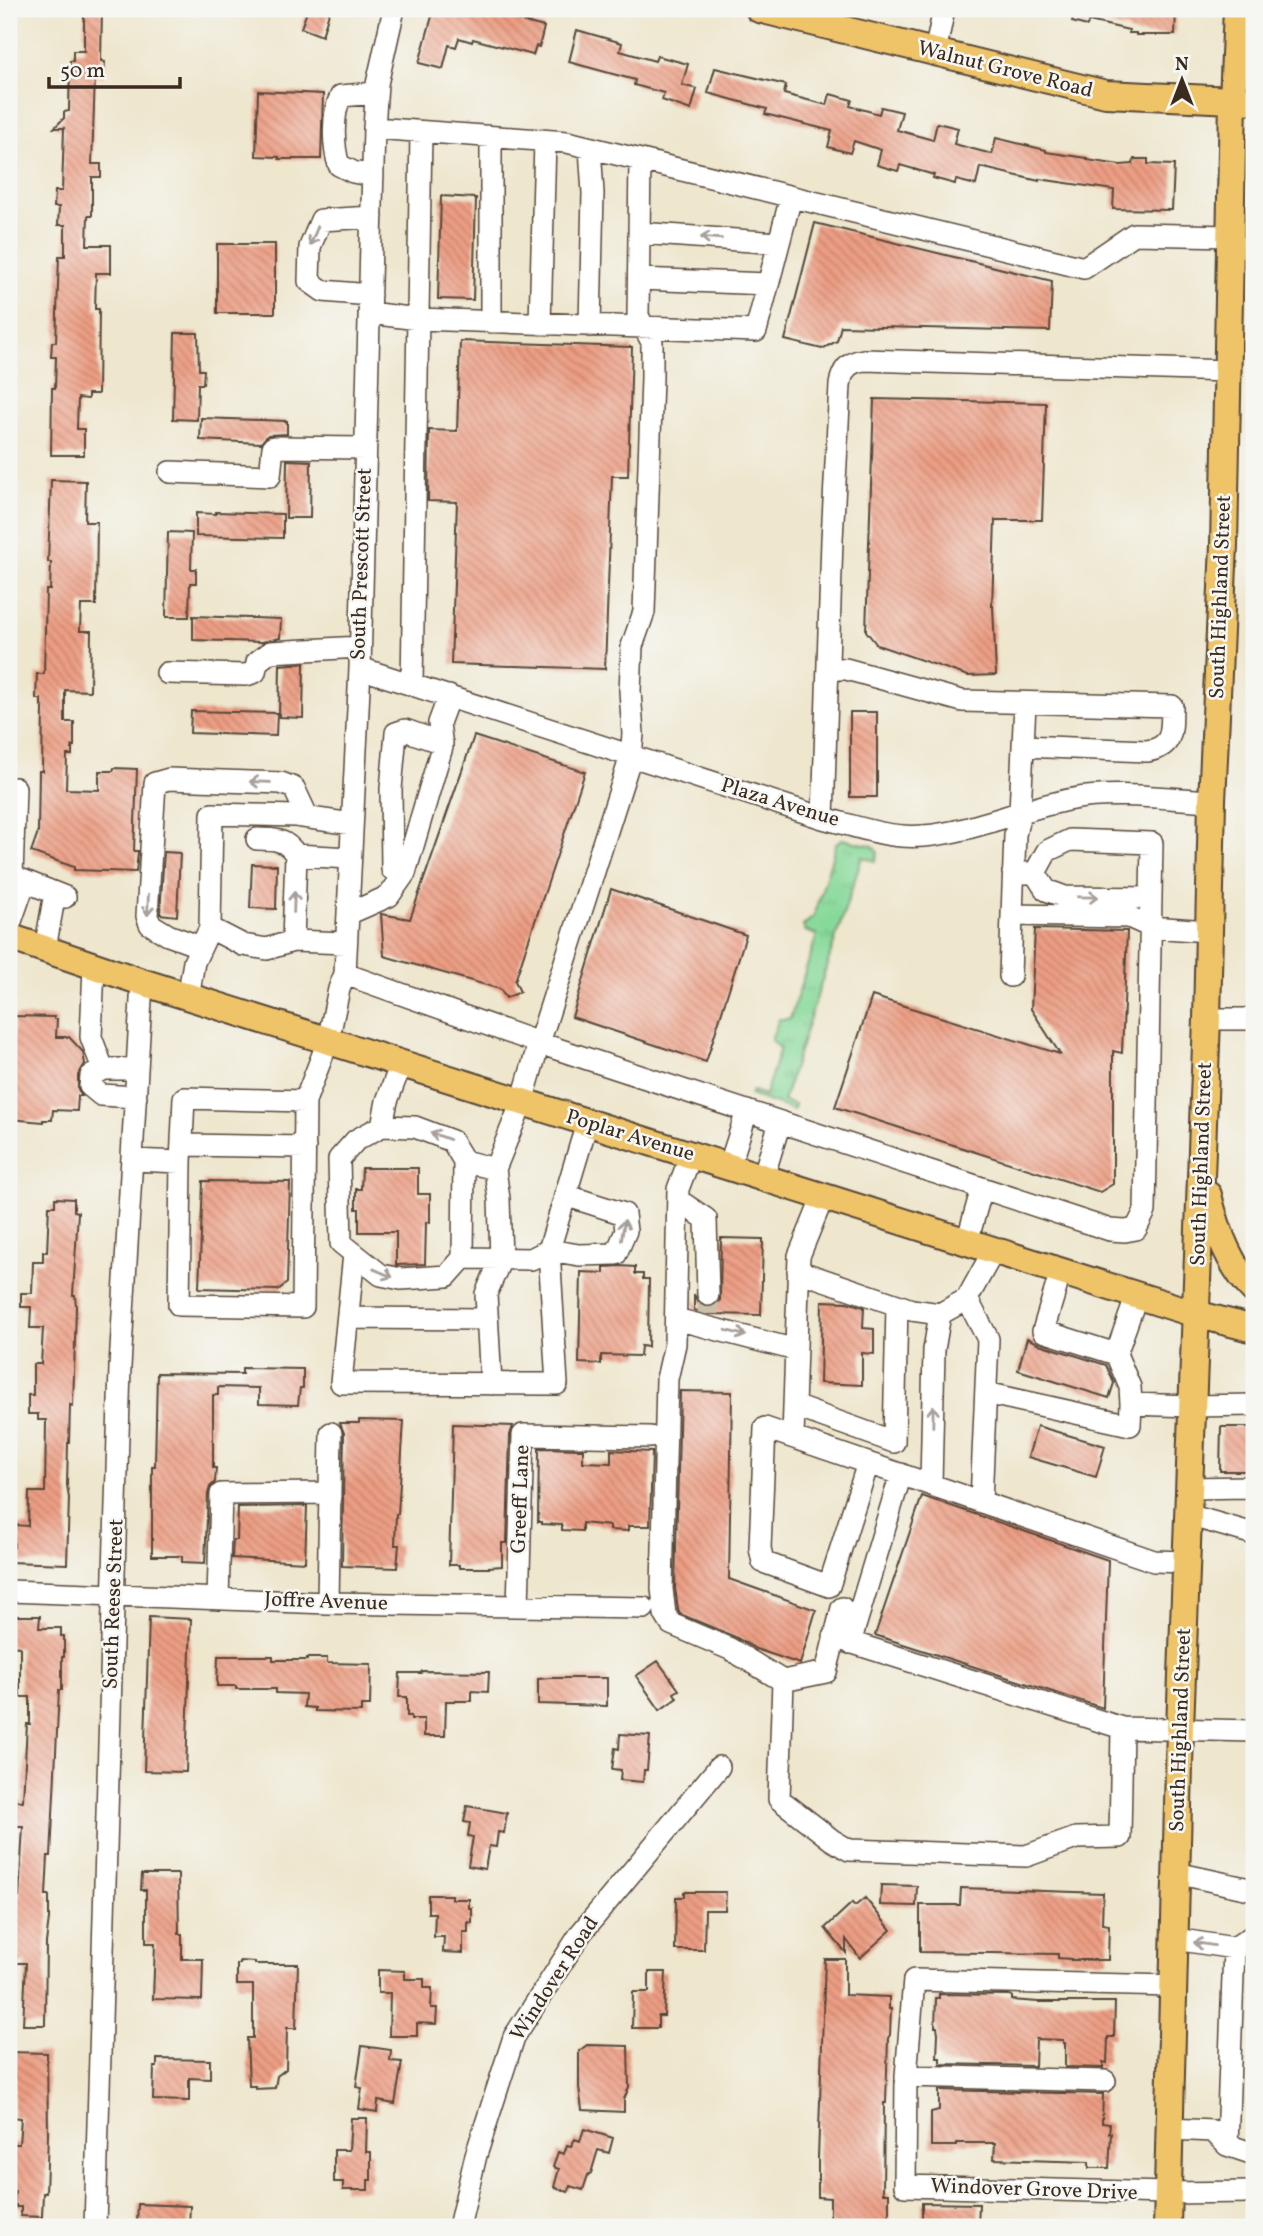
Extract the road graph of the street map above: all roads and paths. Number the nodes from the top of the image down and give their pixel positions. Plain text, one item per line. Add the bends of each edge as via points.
1 (394, 9) edge
2 (760, 9) edge
3 (944, 9) edge
4 (1237, 9) edge
5 (935, 53) junction
6 (377, 88) junction
7 (1244, 101) edge
8 (374, 128) junction
9 (421, 132) junction
10 (491, 137) junction
11 (545, 141) junction
12 (590, 148) junction
13 (640, 160) junction
14 (373, 176) junction
15 (791, 197) junction
16 (372, 217) junction
17 (639, 233) junction
18 (1230, 236) junction
19 (779, 243) junction
20 (639, 279) junction
21 (768, 284) junction
22 (369, 304) junction
23 (418, 319) junction
24 (491, 322) junction
25 (540, 324) junction
26 (590, 326) junction
27 (644, 328) junction
28 (1228, 371) junction
29 (365, 448) junction
30 (170, 472) dead end
31 (360, 658) junction
32 (828, 668) junction
33 (167, 673) dead end
34 (412, 684) junction
35 (449, 696) junction
36 (1025, 703) junction
37 (442, 743) junction
38 (1023, 746) junction
39 (631, 756) junction
40 (15, 788) dead end
41 (1212, 801) junction
42 (1020, 812) junction
43 (12, 814) edge
44 (308, 818) junction
45 (823, 818) junction
46 (352, 824) junction
47 (257, 839) dead end
48 (296, 855) junction
49 (350, 858) junction
50 (405, 873) junction
51 (1013, 873) junction
52 (1035, 873) junction
53 (15, 878) edge
54 (1151, 898) junction
55 (348, 914) junction
56 (1012, 915) junction
57 (9, 927) edge
58 (1151, 927) junction
59 (1209, 931) junction
60 (9, 937) edge
61 (205, 937) junction
62 (293, 941) junction
63 (346, 943) junction
64 (45, 949) junction
65 (94, 966) junction
66 (345, 974) junction
67 (1010, 976) dead end
68 (142, 982) junction
69 (188, 997) junction
70 (1207, 1019) junction
71 (1254, 1019) edge
72 (328, 1041) junction
73 (539, 1042) junction
74 (401, 1064) junction
75 (103, 1069) junction
76 (137, 1069) junction
77 (136, 1097) junction
78 (305, 1101) junction
79 (522, 1102) junction
80 (747, 1111) junction
81 (780, 1122) junction
82 (587, 1123) junction
83 (382, 1126) junction
84 (305, 1147) junction
85 (182, 1154) junction
86 (691, 1155) junction
87 (1202, 1158) junction
88 (132, 1160) junction
89 (464, 1161) junction
90 (729, 1167) junction
91 (495, 1169) junction
92 (763, 1178) junction
93 (982, 1188) junction
94 (565, 1195) junction
95 (823, 1197) junction
96 (678, 1200) junction
97 (967, 1242) junction
98 (549, 1250) junction
99 (994, 1250) junction
100 (354, 1254) junction
101 (463, 1258) junction
102 (501, 1259) junction
103 (798, 1271) junction
104 (1061, 1271) junction
105 (1254, 1290) edge
106 (1137, 1295) junction
107 (967, 1299) junction
108 (897, 1305) junction
109 (708, 1311) junction
110 (940, 1314) junction
111 (1196, 1314) junction
112 (348, 1318) junction
113 (676, 1319) junction
114 (487, 1320) junction
115 (1254, 1329) edge
116 (796, 1350) junction
117 (1116, 1354) junction
118 (491, 1384) junction
119 (986, 1393) junction
120 (1131, 1404) junction
121 (1254, 1405) edge
122 (794, 1406) junction
123 (1192, 1406) junction
124 (331, 1433) dead end
125 (650, 1437) dead end
126 (793, 1437) junction
127 (894, 1442) junction
128 (886, 1469) junction
129 (931, 1484) junction
130 (1189, 1488) junction
131 (1254, 1491) edge
132 (330, 1493) junction
133 (981, 1502) junction
134 (1188, 1515) junction
135 (1254, 1534) edge
136 (1186, 1562) junction
137 (829, 1586) junction
138 (9, 1591) edge
139 (114, 1595) junction
140 (218, 1599) junction
141 (328, 1603) junction
142 (518, 1606) junction
143 (644, 1608) dead end
144 (842, 1640) junction
145 (782, 1681) junction
146 (1122, 1728) junction
147 (1180, 1728) junction
148 (1254, 1731) edge
149 (719, 1767) dead end
150 (1177, 1873) junction
151 (1254, 1890) edge
152 (1254, 1934) edge
153 (1175, 1939) junction
154 (1234, 1948) junction
155 (1174, 1986) junction
156 (906, 2076) junction
157 (1105, 2081) dead end
158 (1170, 2129) junction
159 (1227, 2145) junction
160 (1254, 2154) edge
161 (1254, 2192) edge
162 (1167, 2193) junction
163 (95, 2227) edge
164 (459, 2227) edge
165 (1167, 2227) edge

1 - 6 street, South Prescott Street
2 - 5 main road, Walnut Grove Road
3 - 5 street
4 - 7 main road, South Highland Street
5 - 7 main road, Walnut Grove Road via 1106,94
6 - 8 street, South Prescott Street
6 - 14 street via 341,96 336,105 339,165
7 - 18 main road, South Highland Street
8 - 9 street
8 - 14 street, South Prescott Street
9 - 10 street
9 - 23 street
10 - 11 street
10 - 24 street
11 - 12 street
11 - 25 street
12 - 13 street
12 - 26 street
13 - 15 street
13 - 17 street
14 - 16 street, South Prescott Street
15 - 18 street via 1084,268 1134,234
15 - 19 street
16 - 22 street, South Prescott Street
16 -> 22 street via 321,220 310,247 309,281 323,291
19 -> 17 street
17 - 20 street
18 - 28 main road, South Highland Street
19 - 21 street
20 - 21 street
20 - 27 street via 638,316
21 - 27 street via 756,331
22 - 23 street
22 - 29 street, South Prescott Street
23 - 24 street
23 - 34 street
24 - 25 street
25 - 26 street
26 - 27 street
27 - 39 street via 652,342 647,536 644,612 632,646
28 - 32 street via 864,360 846,367 840,385
28 - 41 main road, South Highland Street
29 - 30 street via 272,447 270,476
29 - 31 street, South Prescott Street
31 - 33 street, Plaza Avenue via 270,652 257,662 255,672 246,675
31 - 34 street, Plaza Avenue
31 - 46 street, South Prescott Street
32 - 36 street via 846,668 962,701
32 - 45 street
34 - 35 street, Plaza Avenue
35 - 37 street via 439,723
35 - 39 street, Plaza Avenue
36 - 38 street
36 - 38 street via 1172,706 1171,729 1168,742 1147,751
37 - 50 street
37 - 50 street via 405,730 396,733 392,869
38 - 42 street
39 - 45 street, Plaza Avenue
39 - 73 street
40 - 43 street
41 - 42 street, Plaza Avenue via 1076,798
41 - 59 main road, South Highland Street
42 - 45 street, Plaza Avenue via 953,832 920,836 877,832
42 - 51 street
43 - 53 street
44 - 46 street
44 - 61 street via 212,814
44 -> 61 street via 294,788 281,783 169,779 155,783 147,916 150,924 168,935
46 - 49 street, South Prescott Street
47 - 48 street via 281,839
48 - 49 street
62 -> 48 street
49 - 55 street, South Prescott Street
50 - 55 street via 389,896
51 - 52 street
51 - 56 street
52 -> 54 street via 1046,890 1065,897
52 - 54 street via 1048,851 1070,840 1152,843
53 - 57 street
53 - 64 street via 60,895
54 - 58 street
55 - 63 street, South Prescott Street
56 - 58 street via 1129,917
56 - 67 street
58 - 59 street
58 - 93 street via 1145,1211 1136,1229 1110,1230
59 - 70 main road, South Highland Street
60 - 64 main road, Poplar Avenue
61 - 62 street via 267,949
61 - 69 street via 194,962
62 - 63 street
63 - 66 street, South Prescott Street
64 - 65 main road, Poplar Avenue
65 - 68 main road, Poplar Avenue
65 - 75 street via 91,1037
66 - 72 street, South Prescott Street
66 - 73 street
68 - 69 main road, Poplar Avenue
68 - 76 street, South Reese Street
69 - 72 main road, Poplar Avenue
70 - 71 street
70 - 87 main road, South Highland Street
72 - 74 main road, Poplar Avenue
72 - 78 street, South Prescott Street
73 - 79 street
73 - 80 street
74 - 79 main road, Poplar Avenue
74 - 83 street
75 - 76 street
75 - 77 street via 91,1076 90,1086 100,1095
76 - 77 street, South Reese Street
77 - 88 street, South Reese Street
78 - 84 street
78 - 85 street via 184,1098
79 - 82 main road, Poplar Avenue
79 - 91 street
80 - 81 street
80 - 90 street
81 - 92 street
81 - 93 street
82 - 86 main road, Poplar Avenue
82 - 94 street
89 -> 83 street via 452,1141 415,1127
83 - 100 street via 356,1140 339,1159 341,1243
84 - 85 street
84 - 85 street via 303,1307 179,1304
85 - 88 street
86 - 90 main road, Poplar Avenue
86 - 96 street
87 - 105 main road via 1219,1233
87 - 111 main road, South Highland Street
88 - 139 street, South Reese Street
89 - 91 street
89 - 101 street
90 - 92 main road, Poplar Avenue
91 - 102 street
92 - 95 main road, Poplar Avenue
93 - 97 street
94 - 98 street
98 -> 94 street via 616,1254 626,1231 624,1214
95 - 97 main road, Poplar Avenue
95 - 103 street via 799,1256
96 - 109 street via 706,1219
96 - 113 street
97 - 99 main road, Poplar Avenue
98 - 102 street via 531,1259
98 - 118 street via 557,1384
99 - 104 main road, Poplar Avenue
99 - 107 street
100 -> 101 street via 381,1275 401,1279 447,1276
100 - 112 street
101 - 102 street
102 - 114 street via 486,1294
103 - 108 street
103 - 116 street
104 - 106 main road, Poplar Avenue
104 - 117 street via 1043,1331
106 - 111 main road, Poplar Avenue
106 - 117 street
107 - 110 street
107 - 119 street via 988,1339
108 - 110 street
108 - 127 street
109 - 113 street
109 -> 116 street
129 -> 110 street via 934,1350
111 - 115 main road, Poplar Avenue
111 - 123 main road, South Highland Street
112 - 114 street
112 - 118 street via 341,1383
113 - 145 street via 667,1379 665,1614 671,1624 730,1649
114 - 118 street
116 - 122 street
117 - 120 street via 1130,1387
119 - 120 street via 1130,1425
119 - 133 street
120 - 123 street
121 - 123 street
122 - 126 street
122 - 127 street
123 - 130 main road, South Highland Street
124 - 132 street
125 - 142 street, Greeff Lane via 523,1435
126 - 128 street
126 - 137 street via 765,1428 763,1562
127 - 128 street
128 - 129 street
128 - 137 street
128 - 144 street
129 - 133 street
130 - 131 street via 1248,1487
130 - 134 main road, South Highland Street
132 - 140 street via 221,1494
132 - 141 street
133 - 136 street via 1154,1561
134 - 135 street
134 - 136 main road, South Highland Street
136 - 147 main road, South Highland Street
137 - 144 street via 842,1608
138 - 139 street, Joffre Avenue
139 - 140 street, Joffre Avenue
139 - 163 street, South Reese Street
140 - 141 street, Joffre Avenue
141 - 142 street, Joffre Avenue
142 - 143 street, Joffre Avenue
144 - 145 street via 826,1672
144 - 146 street
145 - 146 street via 779,1799 849,1850 1026,1856 1076,1838 1120,1837
146 - 147 street
147 - 148 street
147 - 150 main road, South Highland Street
149 - 164 street, Windover Road via 581,1933 514,2037 476,2155
150 - 151 street
150 - 153 main road, South Highland Street
152 - 154 street
154 -> 153 street
153 - 155 main road, South Highland Street
154 - 159 street
155 - 156 street, Windover Grove Drive via 914,1980
155 - 158 main road, South Highland Street
156 - 157 street
156 - 162 street, Windover Grove Drive via 905,2186
158 - 159 street via 1213,2131
158 - 162 main road, South Highland Street
159 - 160 street
161 - 162 street
162 - 165 main road, South Highland Street

